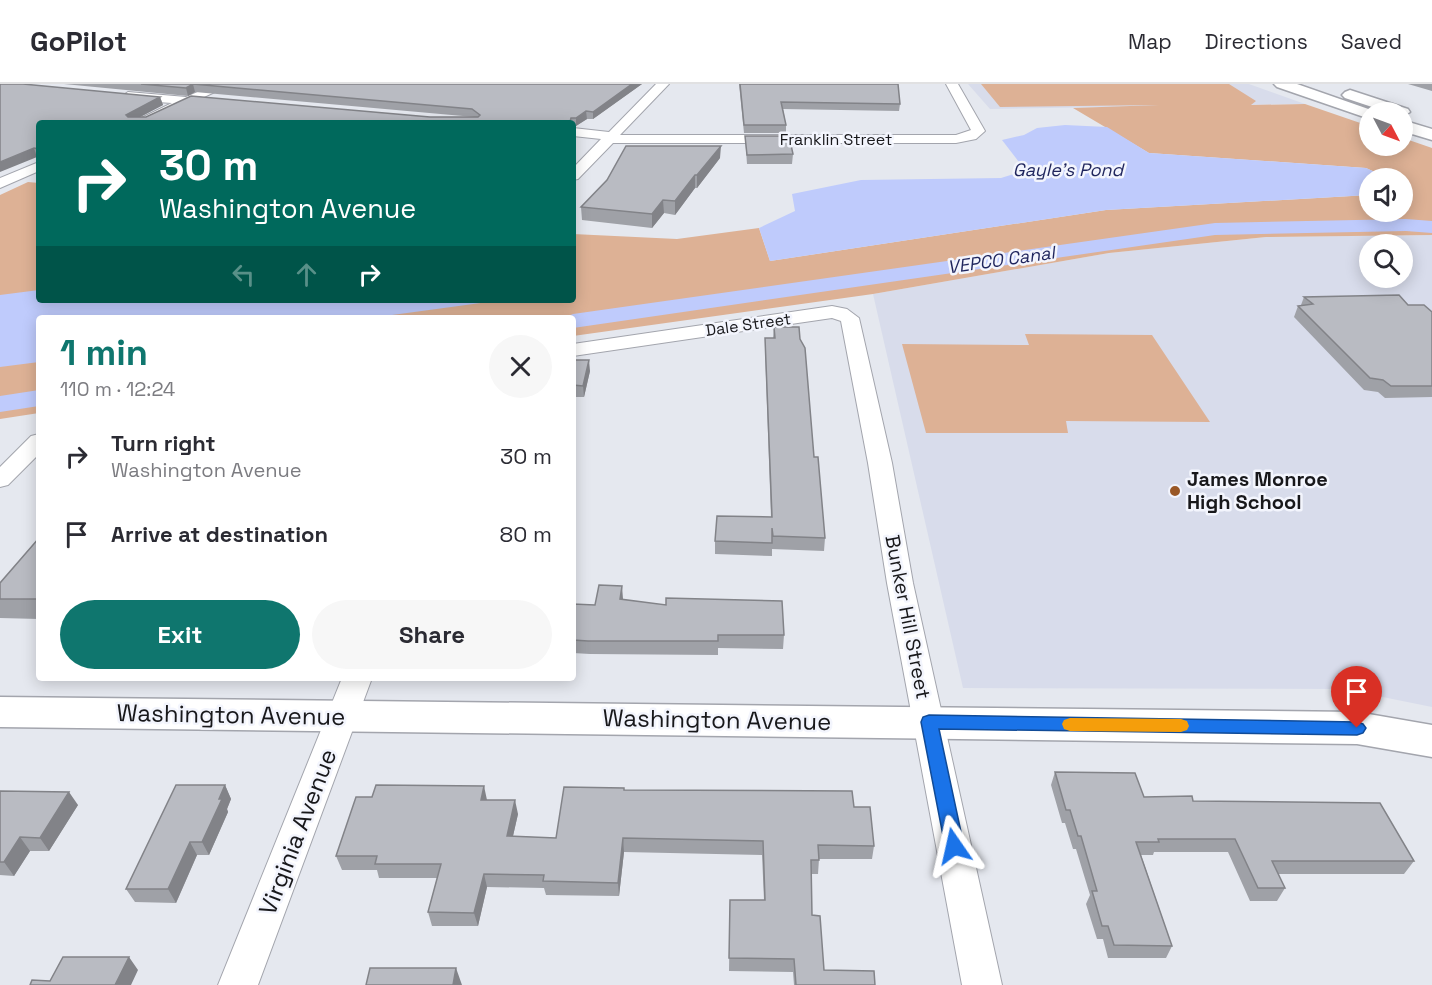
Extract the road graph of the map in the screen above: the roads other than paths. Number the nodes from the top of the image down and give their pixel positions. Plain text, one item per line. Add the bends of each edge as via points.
1 (226, 84) edge
2 (663, 84) edge
3 (952, 84) edge
4 (1282, 84) edge
5 (1317, 84) edge
6 (118, 95) edge
7 (217, 99) edge
8 (192, 102) junction
9 (1370, 102) edge
10 (1359, 110) edge
11 (1413, 117) edge
12 (145, 120) edge
13 (1432, 123) edge
14 (1413, 129) edge
15 (576, 133) edge
16 (1432, 135) edge
17 (607, 140) junction
18 (576, 141) edge
19 (0, 167) edge
20 (32, 171) edge
21 (576, 173) edge
22 (0, 184) edge
23 (576, 350) edge
24 (865, 389) joint
25 (36, 444) edge
26 (0, 480) edge
27 (356, 681) edge
28 (0, 712) edge
29 (343, 716) junction
30 (929, 722) junction
31 (1432, 741) edge
32 (238, 985) edge
33 (982, 985) edge

1 - 8 street
2 - 17 street
3 - 17 street, Franklin Street via 978,131 971,136
4 - 10 street
5 - 9 street
6 - 8 street
7 - 8 street
8 - 12 street
11 - 13 street
14 - 16 street
15 - 17 street, Franklin Street
17 - 18 street, Franklin Street
17 - 21 street
19 - 20 street
20 - 22 street
23 - 24 street, Dale Street via 840,313 850,318
24 - 30 street, Bunker Hill Street
25 - 26 street
27 - 29 street, Virginia Avenue
28 - 29 street, Washington Avenue
29 - 30 street, Washington Avenue
29 - 32 street, Virginia Avenue
30 - 31 street, Washington Avenue via 1357,728
30 - 33 street, Bunker Hill Street

